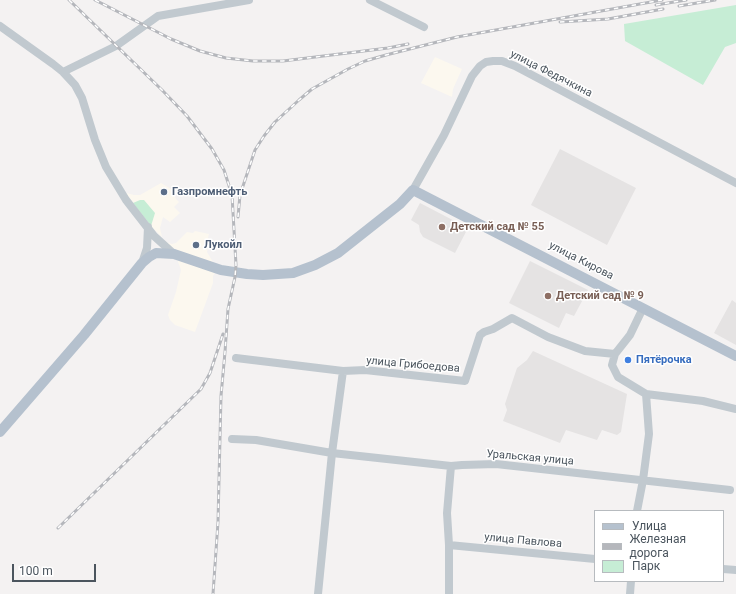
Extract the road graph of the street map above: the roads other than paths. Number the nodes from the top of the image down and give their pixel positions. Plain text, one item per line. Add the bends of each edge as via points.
1 (249, 0) edge
2 (370, 0) edge
3 (0, 26) edge
4 (424, 27) dead end
5 (63, 72) junction
6 (736, 183) edge
7 (413, 190) junction
8 (148, 227) junction
9 (174, 254) junction
10 (142, 263) junction
11 (643, 308) junction
12 (615, 354) junction
13 (736, 356) edge
14 (236, 358) dead end
15 (343, 371) junction
16 (646, 394) junction
17 (736, 409) edge
18 (0, 432) edge
19 (232, 439) dead end
20 (332, 453) junction
21 (451, 466) junction
22 (643, 480) junction
23 (730, 490) dead end
24 (637, 510) edge
25 (450, 545) junction
26 (594, 559) edge
27 (724, 569) edge
28 (736, 570) edge
29 (631, 582) edge
30 (318, 594) edge
31 (449, 594) edge
32 (630, 594) edge

1 - 5 street via 158,16 116,46
2 - 4 street
3 - 5 street
5 - 8 street via 75,85 82,98 106,167 126,200
6 - 7 street, улица Федячкина via 515,66 493,61 480,66 472,76 444,135
7 - 9 main road via 400,204 338,253 298,271 279,275 247,274 221,270
7 - 11 main road, улица Кирова
8 - 9 street
8 - 10 street via 147,248
9 - 10 main road via 156,253
10 - 18 main road
11 - 12 street via 630,335
11 - 13 main road, улица Кирова
12 - 15 street, улица Грибоедова via 585,351 548,337 512,318 480,335 465,380 365,370
12 - 16 street via 612,365 618,377
14 - 15 street, улица Грибоедова
15 - 20 street
16 - 17 street via 702,401
16 - 22 street via 649,434
19 - 20 street, Уральская улица via 262,441
20 - 21 street, Уральская улица
20 - 30 street
21 - 22 street, Уральская улица via 496,464
21 - 25 street via 447,513
22 - 23 street, Уральская улица
22 - 24 street
25 - 26 street, улица Павлова
25 - 31 street
27 - 28 street
29 - 32 street

